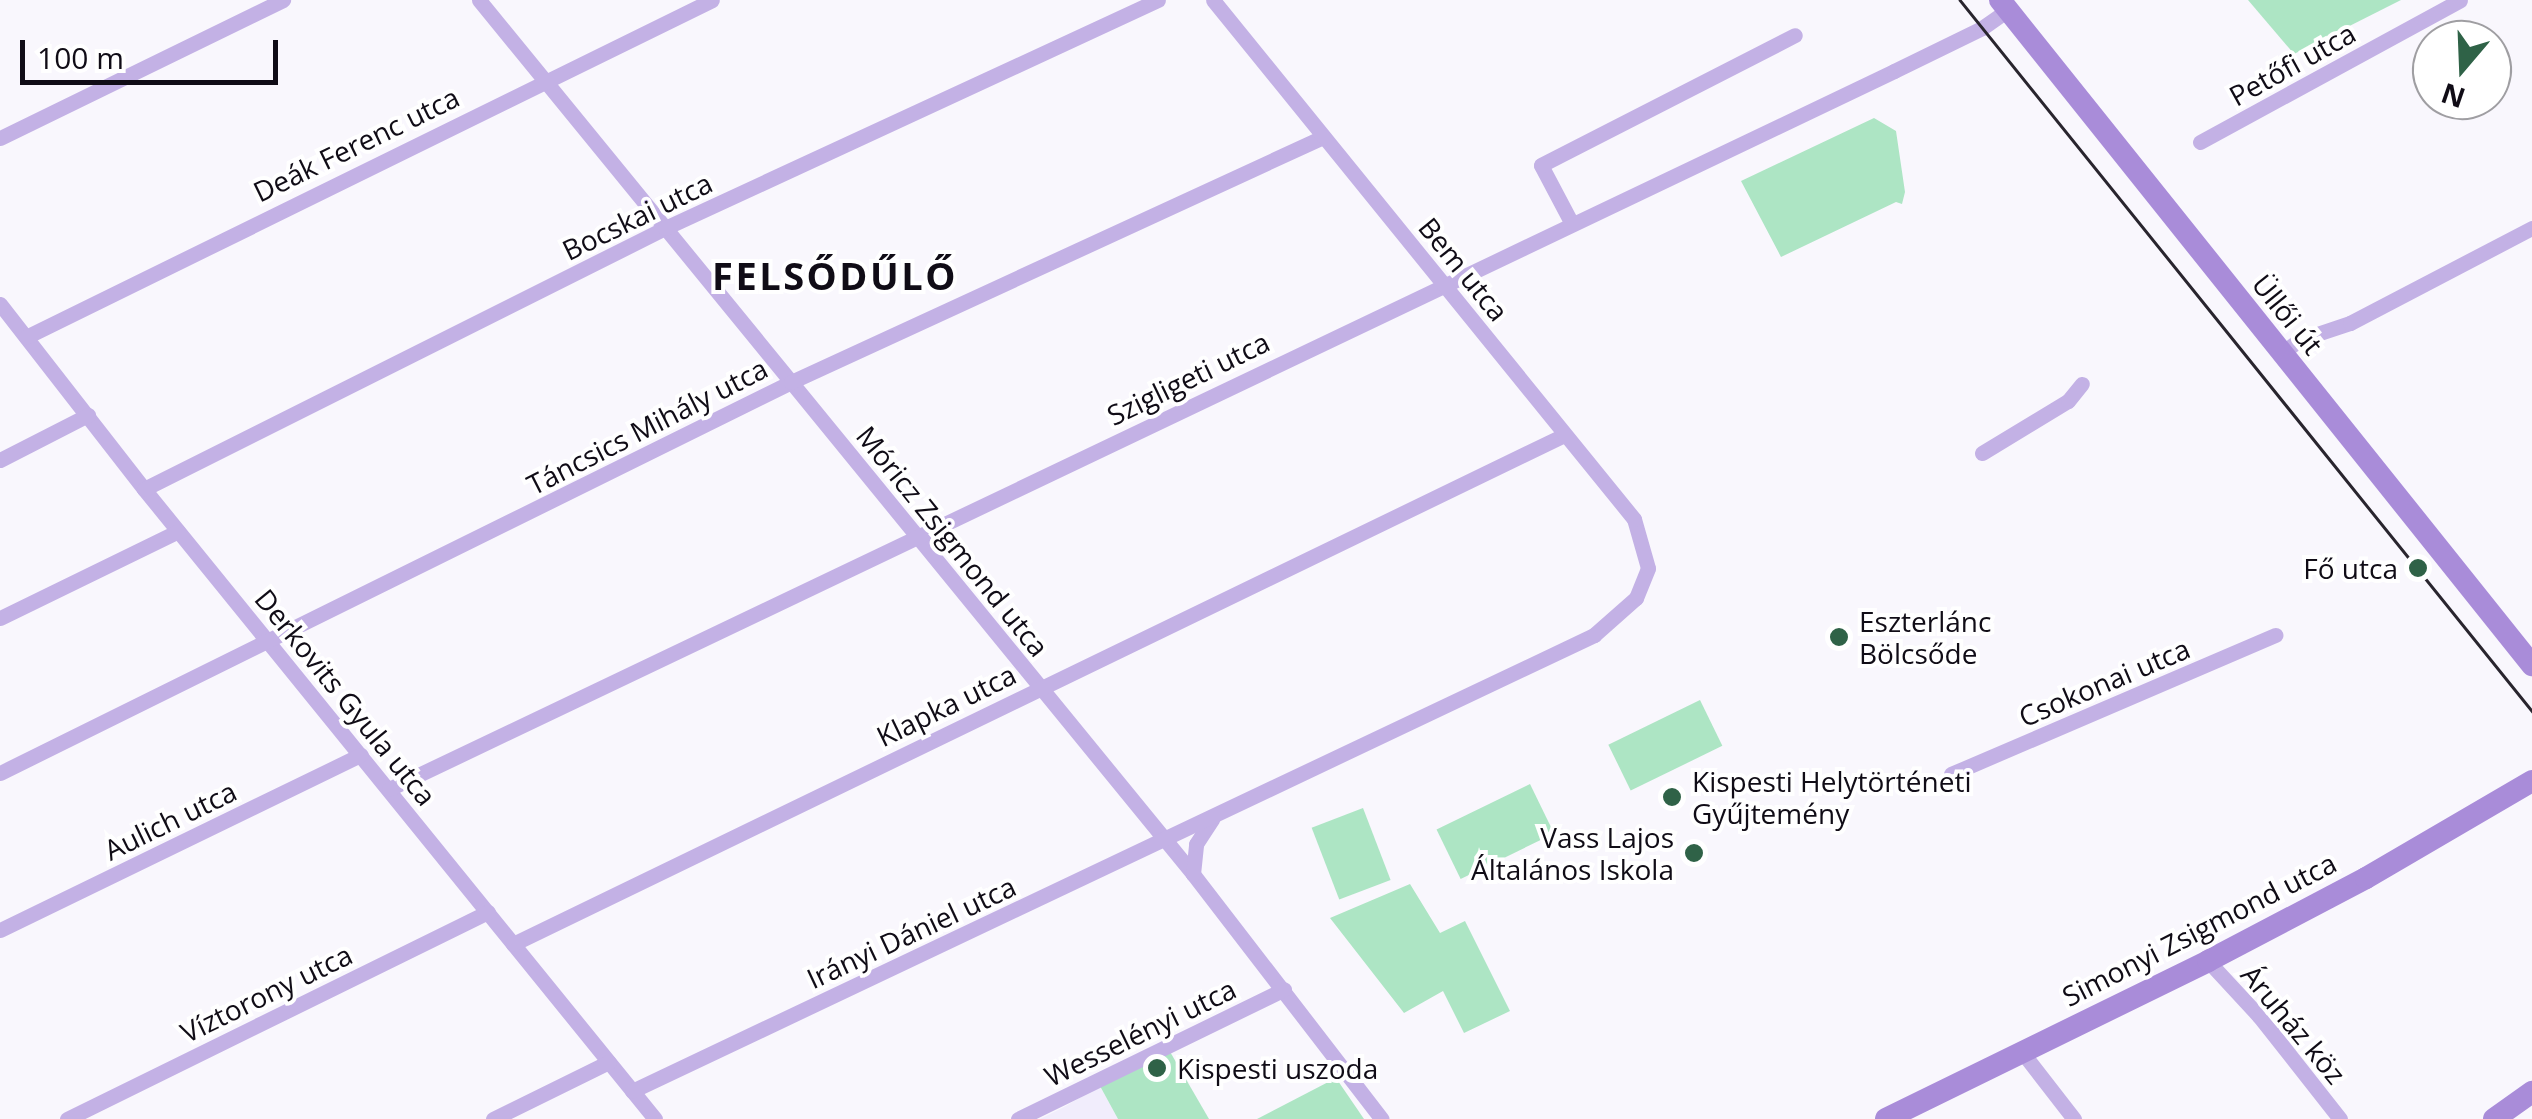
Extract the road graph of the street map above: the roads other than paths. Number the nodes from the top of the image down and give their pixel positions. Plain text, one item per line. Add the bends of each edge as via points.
1 (283, 0) edge
2 (480, 0) edge
3 (712, 0) edge
4 (1158, 0) edge
5 (1213, 0) edge
6 (2460, 0) edge
7 (2004, 5) edge
8 (1795, 35) dead end
9 (543, 79) junction
10 (1323, 136) junction
11 (0, 138) edge
12 (2200, 142) dead end
13 (1571, 222) junction
14 (665, 228) junction
15 (2532, 228) edge
16 (1444, 282) junction
17 (1, 306) edge
18 (26, 337) junction
19 (2281, 354) junction
20 (791, 382) junction
21 (2082, 384) dead end
22 (88, 416) junction
23 (1564, 435) junction
24 (1982, 453) dead end
25 (0, 460) edge
26 (144, 489) junction
27 (178, 531) junction
28 (916, 536) junction
29 (1646, 581) joint
30 (0, 618) edge
31 (2276, 636) dead end
32 (269, 642) junction
33 (2532, 665) edge
34 (1040, 687) junction
35 (361, 755) junction
36 (0, 773) edge
37 (1950, 774) dead end
38 (2532, 780) edge
39 (388, 789) junction
40 (1212, 819) junction
41 (1165, 840) junction
42 (1193, 874) junction
43 (488, 912) junction
44 (0, 930) edge
45 (513, 944) junction
46 (2208, 961) junction
47 (1284, 989) junction
48 (2022, 1052) junction
49 (609, 1062) junction
50 (632, 1090) junction
51 (2532, 1092) edge
52 (66, 1119) edge
53 (493, 1119) edge
54 (655, 1119) edge
55 (1018, 1119) edge
56 (1382, 1119) edge
57 (1886, 1119) edge
58 (2074, 1119) edge
59 (2340, 1119) edge
60 (2494, 1119) edge

1 - 11 street
2 - 9 street, Móricz Zsigmond utca
3 - 9 street, Deák Ferenc utca
4 - 14 street, Bocskai utca
5 - 10 street, Bem utca
6 - 12 street, Petőfi utca
7 - 13 street, Szigligeti utca via 1982,28
7 - 19 main road, Üllői út
8 - 13 street via 1542,165
9 - 14 street, Móricz Zsigmond utca
9 - 18 street, Deák Ferenc utca
10 - 16 street, Bem utca
10 - 20 street, Táncsics Mihály utca
13 - 16 street, Szigligeti utca
14 - 20 street, Móricz Zsigmond utca
14 - 26 street, Bocskai utca
15 - 19 street
16 - 23 street, Bem utca
16 - 28 street, Szigligeti utca
17 - 18 street, Derkovits Gyula utca
18 - 22 street, Derkovits Gyula utca
19 - 33 main road, Üllői út
20 - 28 street, Móricz Zsigmond utca
20 - 32 street, Táncsics Mihály utca
21 - 24 street via 2068,401
22 - 25 street
22 - 26 street, Derkovits Gyula utca
23 - 29 street, Bem utca via 1640,529
23 - 34 street, Klapka utca
26 - 27 street, Derkovits Gyula utca
27 - 30 street
27 - 32 street, Derkovits Gyula utca
28 - 34 street, Móricz Zsigmond utca
28 - 39 street, Szigligeti utca
29 - 40 street, Irányi Dániel utca via 1594,635
31 - 37 street, Csokonai utca
32 - 35 street, Derkovits Gyula utca
32 - 36 street, Táncsics Mihály utca
34 - 41 street, Móricz Zsigmond utca
34 - 45 street, Klapka utca
35 - 39 street, Derkovits Gyula utca
35 - 44 street, Aulich utca
38 - 46 main road, Simonyi Zsigmond utca
39 - 43 street, Derkovits Gyula utca
40 - 41 street, Irányi Dániel utca
40 - 42 street via 1196,844
41 - 42 street, Móricz Zsigmond utca
41 - 50 street, Irányi Dániel utca
42 - 47 street, Móricz Zsigmond utca
43 - 45 street, Derkovits Gyula utca
43 - 52 street, Víztorony utca
45 - 49 street, Derkovits Gyula utca
46 - 48 main road, Simonyi Zsigmond utca
46 - 59 street, Áruház köz
47 - 55 street, Wesselényi utca
47 - 56 street, Móricz Zsigmond utca
48 - 57 main road, Simonyi Zsigmond utca
48 - 58 street
49 - 50 street, Derkovits Gyula utca
49 - 53 street
50 - 54 street, Derkovits Gyula utca
51 - 60 main road

